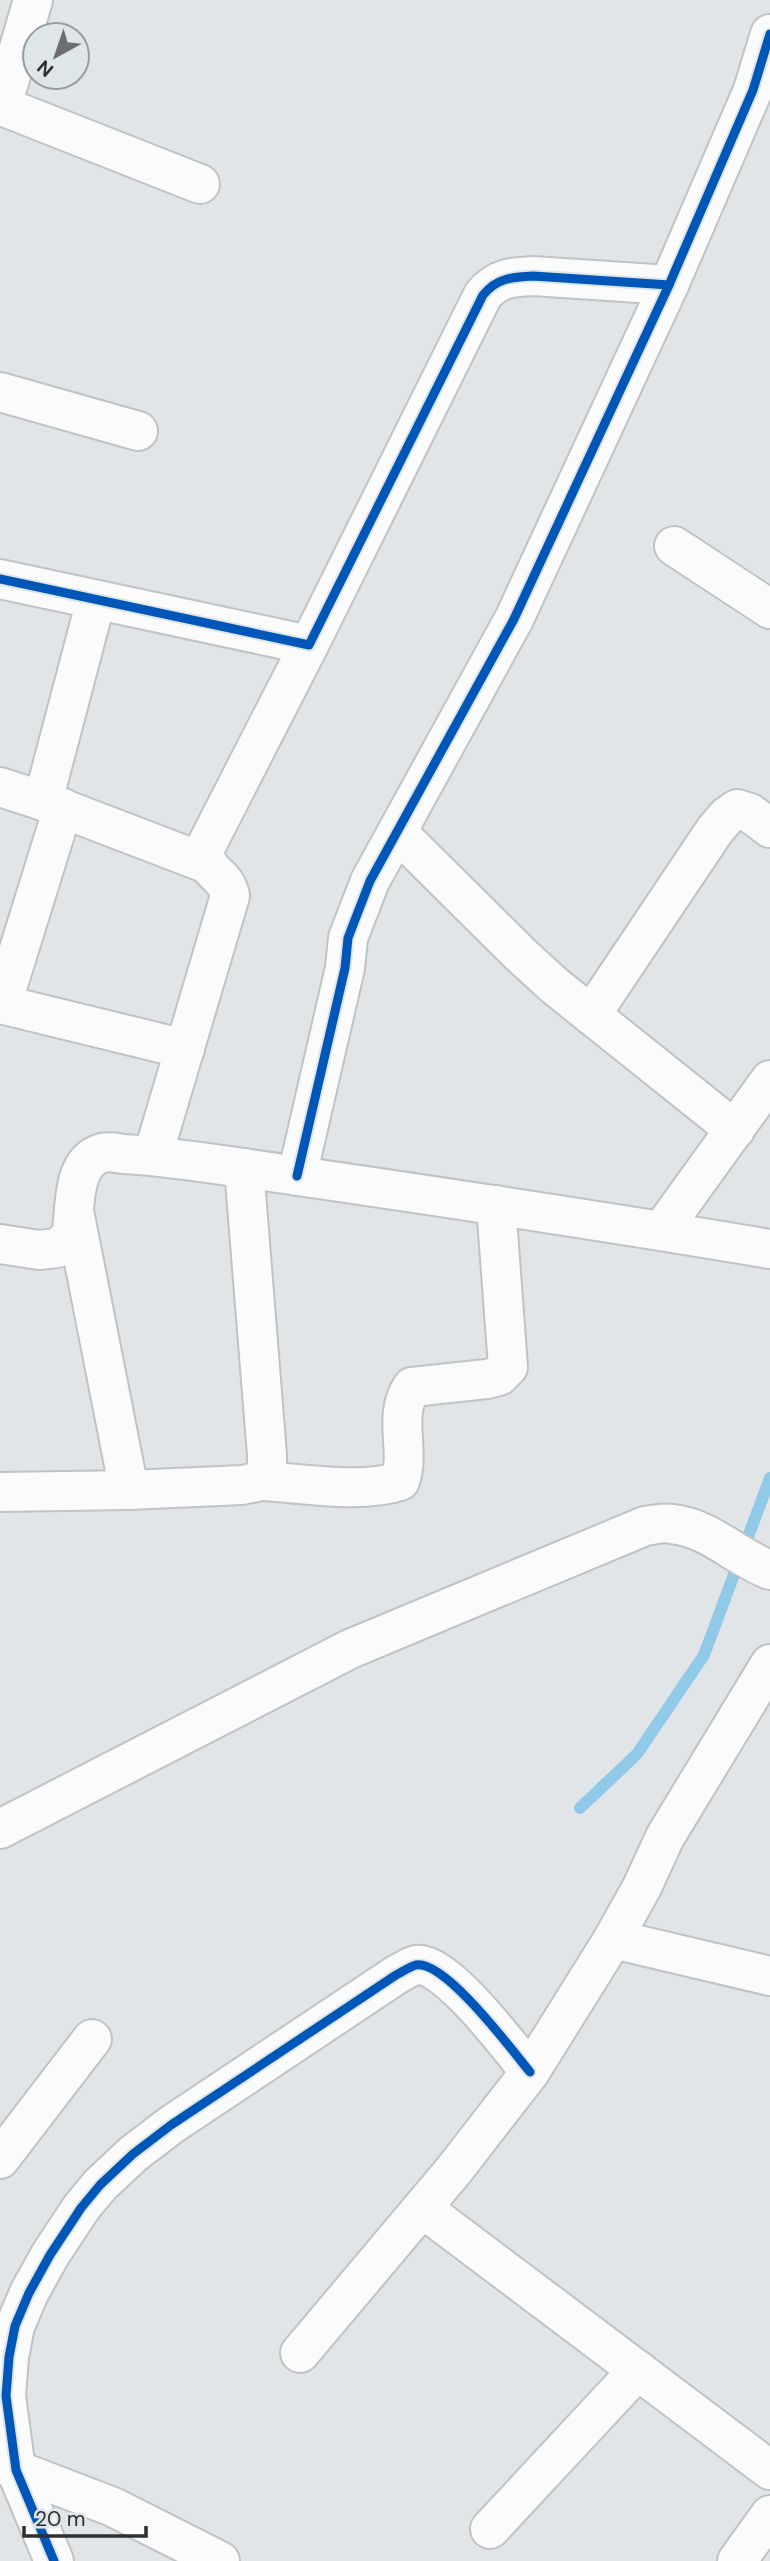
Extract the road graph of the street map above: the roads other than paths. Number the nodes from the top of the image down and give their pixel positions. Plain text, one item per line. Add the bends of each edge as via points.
1 (33, 0) edge
2 (770, 34) edge
3 (1, 106) edge
4 (200, 184) dead end
5 (669, 285) junction
6 (0, 391) edge
7 (138, 431) dead end
8 (674, 546) dead end
9 (0, 579) edge
10 (96, 600) junction
11 (770, 609) edge
12 (309, 645) junction
13 (0, 787) edge
14 (53, 805) junction
15 (770, 828) edge
16 (397, 832) junction
17 (205, 863) junction
18 (1, 1004) edge
19 (591, 1015) junction
20 (185, 1049) junction
21 (770, 1080) edge
22 (735, 1130) junction
23 (153, 1155) junction
24 (244, 1168) junction
25 (298, 1176) junction
26 (496, 1205) junction
27 (75, 1216) junction
28 (662, 1230) junction
29 (0, 1244) edge
30 (770, 1249) edge
31 (261, 1481) junction
32 (130, 1490) junction
33 (0, 1492) edge
34 (766, 1569) edge
35 (770, 1664) edge
36 (0, 1829) edge
37 (613, 1939) junction
38 (770, 1976) edge
39 (92, 2039) dead end
40 (530, 2072) junction
41 (0, 2159) edge
42 (422, 2208) junction
43 (300, 2353) dead end
44 (638, 2370) junction
45 (8, 2467) edge
46 (770, 2470) edge
47 (770, 2515) edge
48 (491, 2529) dead end
49 (54, 2561) edge
50 (220, 2561) edge
51 (737, 2561) edge

1 - 3 street
2 - 5 street via 753,90
3 - 4 street
5 - 12 street via 533,276 493,283
5 - 16 street via 514,619
6 - 7 street
8 - 11 street
9 - 10 street
10 - 12 street
10 - 14 street
12 - 17 street via 209,838
13 - 14 street
14 - 17 street
14 - 18 street
15 - 19 street via 737,809 727,816
16 - 19 street via 521,955
16 - 25 street via 370,881 348,938
17 - 20 street via 228,886 230,896
18 - 20 street
19 - 22 street
20 - 23 street
21 - 22 street
22 - 28 street
23 - 24 street
23 - 27 street via 102,1153 86,1164 76,1180
24 - 25 street
24 - 31 street via 267,1455
25 - 26 street
26 - 28 street
26 - 31 street via 508,1367 487,1379 412,1387 401,1410 405,1467 400,1481 362,1487
27 - 29 street via 71,1237 57,1248
27 - 32 street
28 - 30 street
31 - 32 street
32 - 33 street
34 - 36 street via 719,1540 670,1523 621,1534 350,1648
35 - 37 street via 665,1837
37 - 38 street
37 - 40 street
39 - 41 street
40 - 42 street
40 - 45 street via 453,1983 434,1968 416,1965 162,2132 81,2208 29,2293 15,2326 9,2357
42 - 43 street
42 - 44 street
44 - 46 street
44 - 48 street
45 - 49 street
45 - 50 street via 113,2507
47 - 51 street

